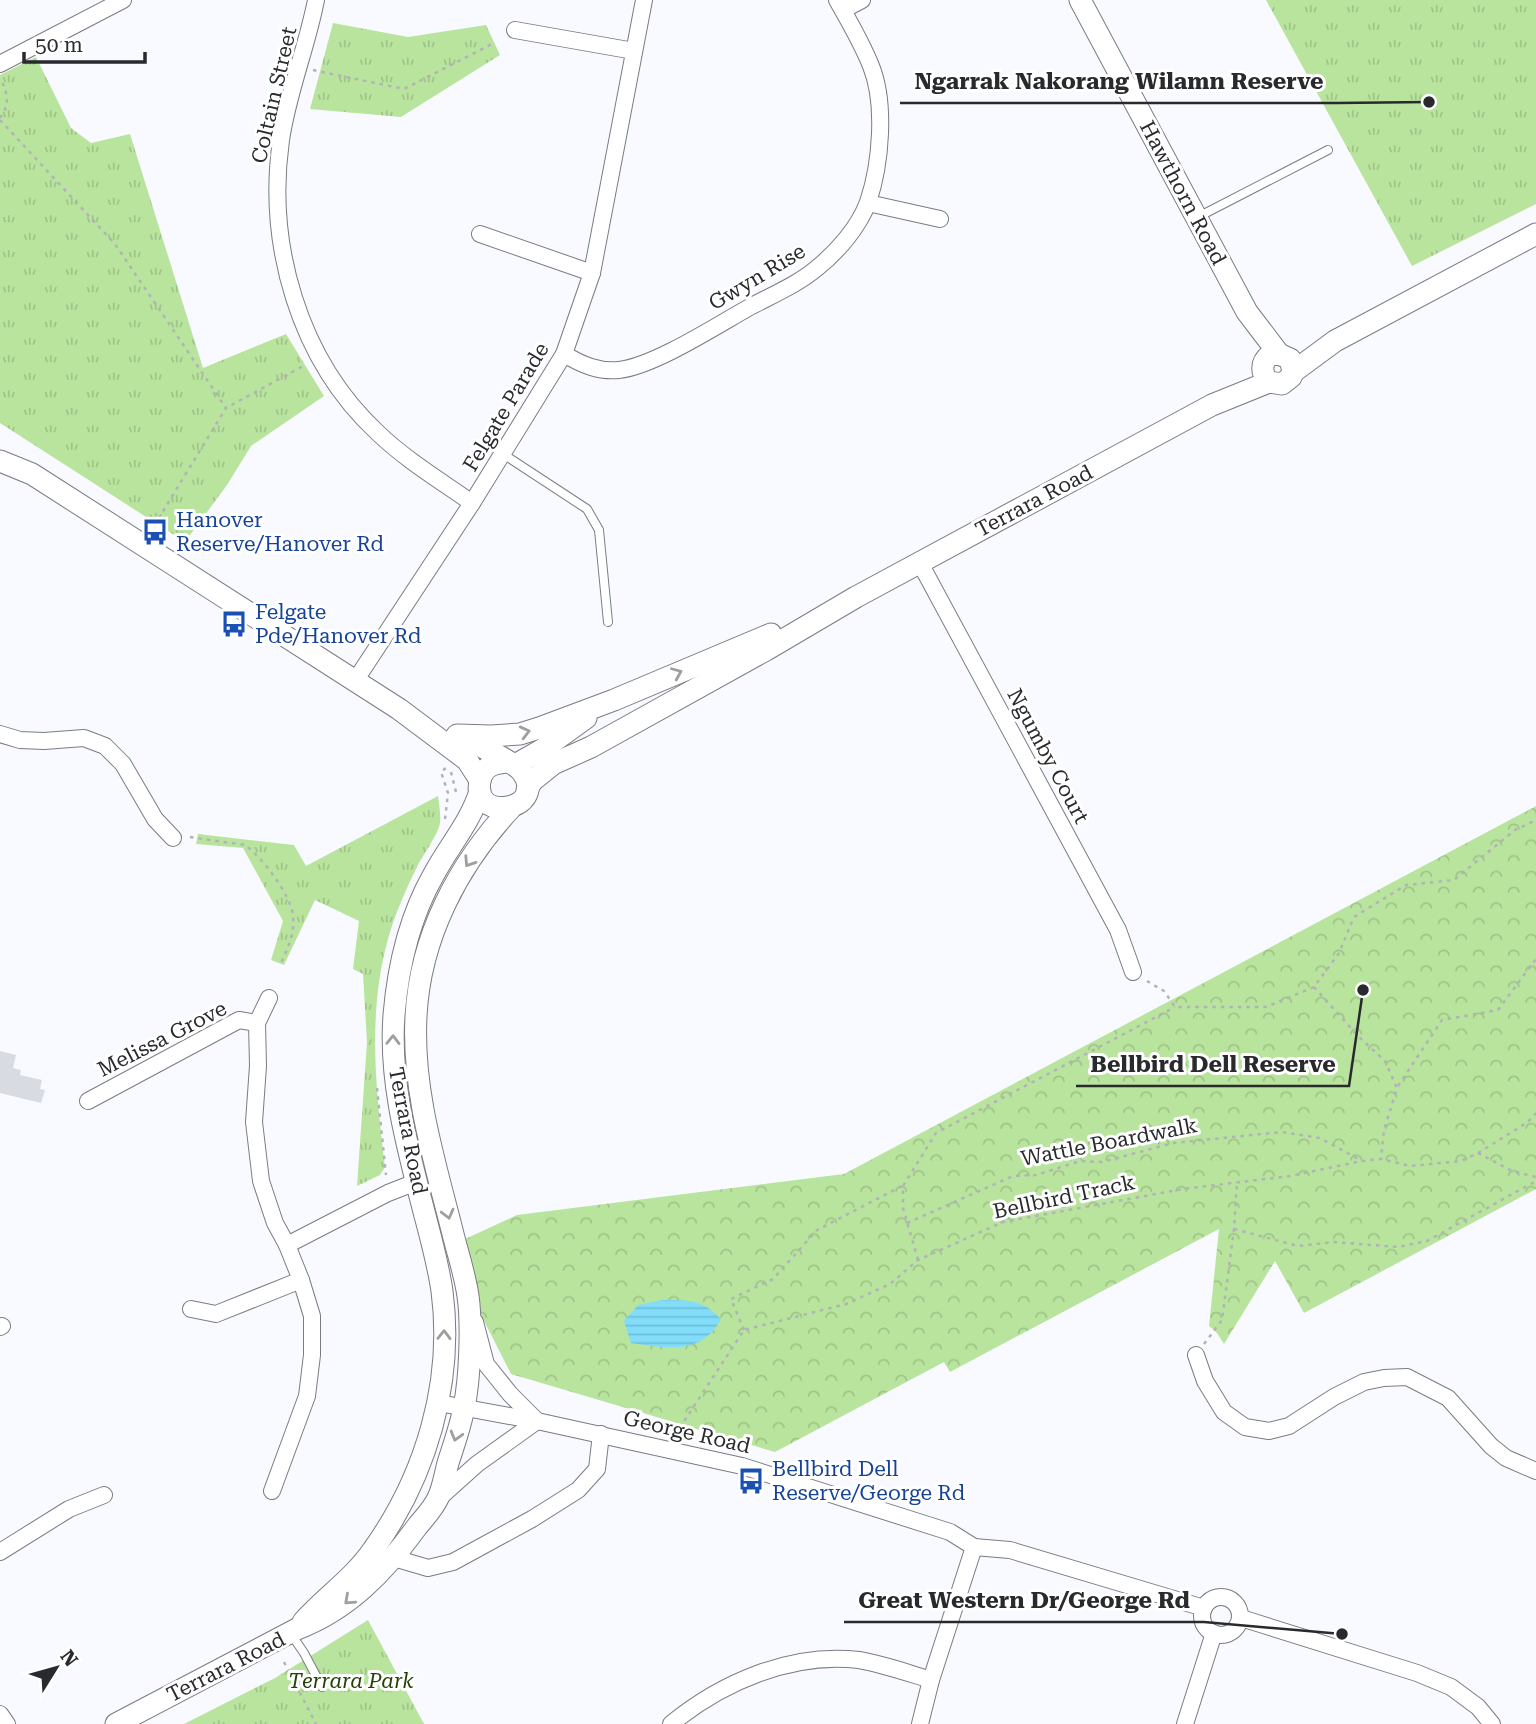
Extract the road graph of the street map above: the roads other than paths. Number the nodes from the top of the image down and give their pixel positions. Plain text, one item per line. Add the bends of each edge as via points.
1 (123, 0) edge
2 (316, 0) edge
3 (644, 0) edge
4 (862, 0) edge
5 (1080, 0) edge
6 (840, 5) edge
7 (515, 30) dead end
8 (634, 51) junction
9 (0, 64) edge
10 (1328, 150) dead end
11 (868, 203) junction
12 (1195, 218) junction
13 (940, 219) dead end
14 (480, 234) dead end
15 (1536, 234) edge
16 (592, 273) junction
17 (564, 354) junction
18 (1275, 365) junction
19 (0, 451) edge
20 (502, 453) junction
21 (0, 461) edge
22 (32, 474) junction
23 (472, 503) junction
24 (920, 563) junction
25 (856, 597) junction
26 (608, 622) dead end
27 (355, 681) junction
28 (614, 700) junction
29 (399, 709) junction
30 (0, 734) edge
31 (457, 734) junction
32 (511, 763) junction
33 (480, 785) junction
34 (527, 790) junction
35 (511, 808) junction
36 (173, 838) road end
37 (1133, 972) road end
38 (268, 998) dead end
39 (257, 1023) junction
40 (88, 1101) dead end
41 (439, 1179) junction
42 (416, 1182) junction
43 (287, 1245) junction
44 (301, 1280) junction
45 (468, 1296) junction
46 (191, 1309) dead end
47 (1196, 1355) road end
48 (439, 1403) junction
49 (464, 1407) junction
50 (537, 1421) junction
51 (601, 1434) junction
52 (1536, 1471) edge
53 (272, 1491) dead end
54 (103, 1495) dead end
55 (438, 1499) junction
56 (974, 1547) junction
57 (0, 1552) edge
58 (394, 1559) junction
59 (1204, 1608) junction
60 (1241, 1618) junction
61 (294, 1632) junction
62 (1214, 1633) junction
63 (931, 1679) junction
64 (322, 1687) dead end
65 (0, 1714) edge
66 (7, 1724) edge
67 (116, 1724) edge
68 (671, 1724) edge
69 (920, 1724) edge
70 (1185, 1724) edge
71 (1492, 1724) edge

1 - 9 street
2 - 23 street, Coltain Street via 282,137 277,176 281,245 292,291 303,324 352,405 402,453
3 - 8 street, Felgate Parade
4 - 6 street
5 - 12 main road, Hawthorn Road
6 - 11 street, Gwyn Rise via 872,67 878,94 879,143
7 - 8 street
8 - 16 street, Felgate Parade
10 - 12 lane
11 - 13 street
11 - 17 street, Gwyn Rise via 836,250 815,270 648,362 622,370 601,370
12 - 18 main road, Hawthorn Road
14 - 16 street
15 - 18 main road, Terrara Road via 1335,341
16 - 17 street, Felgate Parade
17 - 20 street, Felgate Parade
18 - 24 main road, Terrara Road via 1212,405
19 - 22 main road
20 - 23 street, Felgate Parade
20 - 26 lane via 587,509 600,530
21 - 22 main road
22 - 27 main road
23 - 27 street, Felgate Parade
24 - 25 main road, Terrara Road
24 - 37 street, Ngumby Court via 1118,930
28 -> 25 main road, Terrara Road
25 - 34 main road, Terrara Road via 699,688 552,764
27 - 29 main road
31 -> 28 main road, Terrara Road via 520,734
28 - 32 main road, Terrara Road via 543,749
29 - 31 main road
29 - 33 main road via 467,760
30 - 36 street via 20,740 84,738 105,746 123,764 155,819
31 - 32 main road
32 - 33 main road via 489,766
32 - 34 main road via 525,775
33 - 35 main road via 487,803
42 -> 33 main road, Terrara Road via 395,1082 398,985 421,903 476,805
34 - 35 main road
35 -> 41 main road, Terrara Road via 491,829 455,886 424,961 416,1053 424,1119
38 - 39 street, Melissa Grove
39 - 40 street, Melissa Grove via 239,1020
39 - 43 street, Melissa Grove via 254,1122 261,1181
41 - 42 main road
41 -> 45 main road, Terrara Road
42 - 43 street
48 -> 42 main road, Terrara Road via 442,1290
43 - 44 street, Melissa Grove
44 - 46 street via 216,1314
44 - 53 street, Melissa Grove via 312,1316 307,1396
45 - 49 main road, Terrara Road
45 - 50 street, Terrara Road via 486,1364
47 - 52 street via 1224,1412 1245,1427 1269,1432 1289,1426 1364,1382 1408,1377 1448,1398 1506,1458
48 - 49 street
48 - 61 main road, Terrara Road via 402,1503 373,1551
49 - 50 street, George Road
49 -> 55 main road, Terrara Road
50 - 51 street, George Road
50 - 55 street
51 - 56 street, George Road via 742,1466 950,1532
51 - 58 street, George Road via 597,1469 578,1490 532,1519 453,1562 428,1568
54 - 57 street via 69,1509
55 - 58 main road, Terrara Road
56 - 59 street, George Road via 1010,1550
56 - 63 street
58 -> 61 main road, Terrara Road via 339,1609
59 - 60 street via 1212,1599 1224,1597 1235,1602
59 - 62 street via 1204,1624
60 - 62 street via 1230,1633
60 - 71 street via 1451,1687
61 - 64 lane
61 - 67 main road, Terrara Road
62 - 70 street
63 - 68 street via 862,1661 798,1662 751,1676 692,1707
63 - 69 street
65 - 66 street

